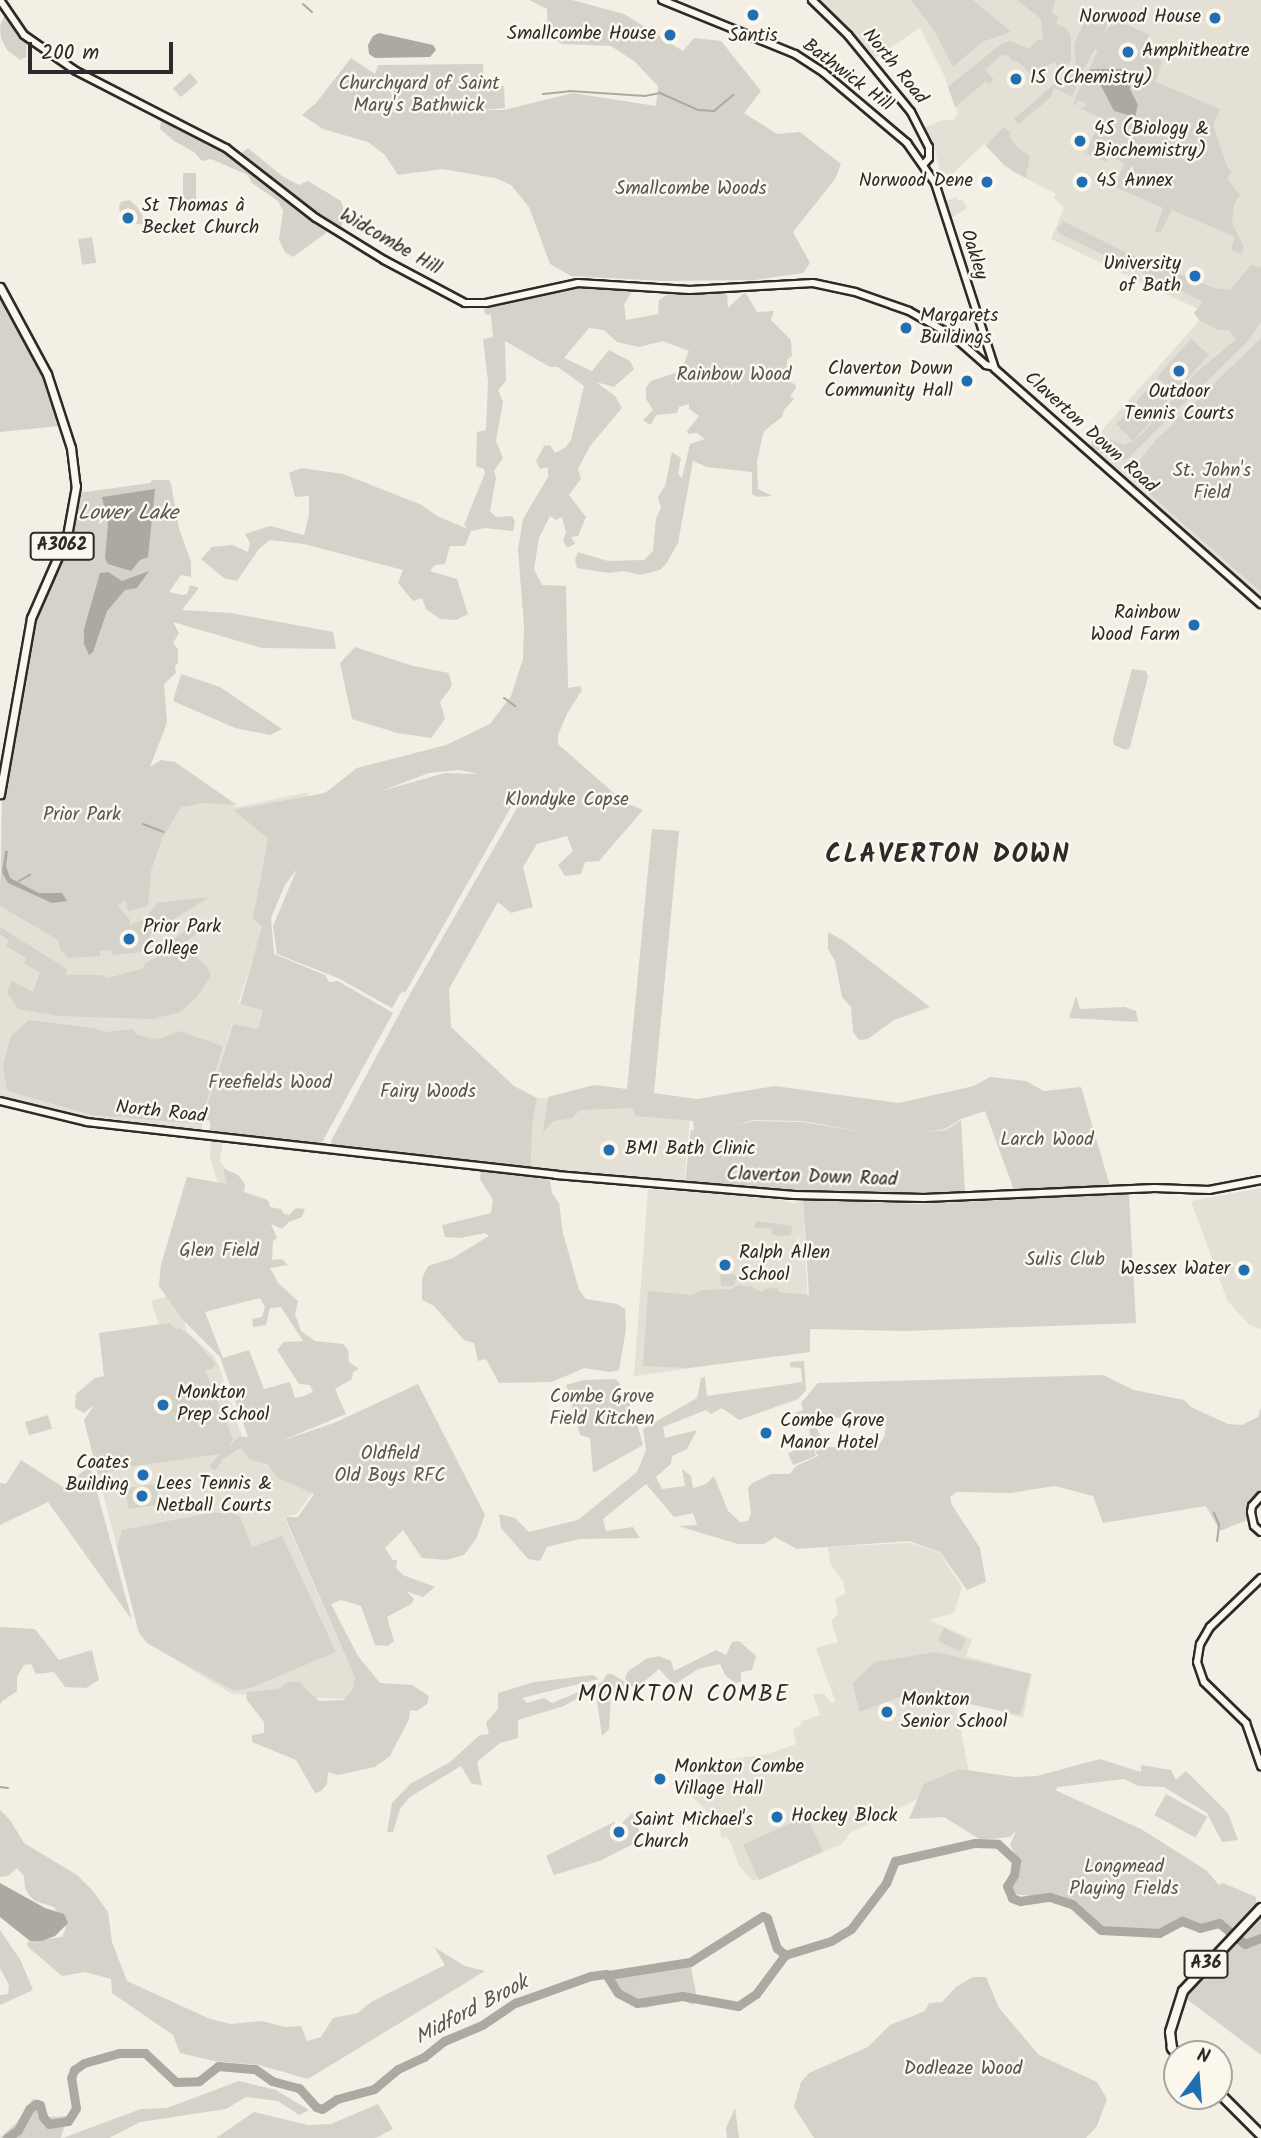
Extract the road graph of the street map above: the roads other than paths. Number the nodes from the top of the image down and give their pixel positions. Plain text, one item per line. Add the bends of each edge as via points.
1 (0, 0) edge
2 (662, 0) edge
3 (813, 0) edge
4 (924, 163) junction
5 (831, 286) joint
6 (0, 287) edge
7 (974, 354) junction
8 (990, 357) junction
9 (993, 367) junction
10 (1261, 604) edge
11 (0, 794) edge
12 (0, 1101) edge
13 (321, 1147) joint
14 (1261, 1180) edge
15 (1261, 1496) edge
16 (1261, 1532) edge
17 (1261, 1578) edge
18 (1261, 1766) edge
19 (1261, 1908) edge
20 (1171, 2040) edge
21 (1233, 2107) edge
22 (1261, 2135) edge

1 - 5 street, Widcombe Hill via 24,35 76,71 226,148 316,218 466,303 486,303 578,282 690,290 800,282
2 - 4 street, Bathwick Hill via 803,58 907,143
3 - 4 street, North Road via 911,112 930,151
4 - 8 street, Oakley via 935,183
5 - 7 street, Claverton Down Road via 909,311
6 - 11 main road, A3062 via 47,374 72,448 76,486 67,536 28,629
7 - 8 street, Claverton Down Road
7 - 9 street, Claverton Down Road
8 - 9 street
9 - 10 street, Claverton Down Road
12 - 13 street, North Road via 76,1120
13 - 14 street, Claverton Down Road via 566,1176 794,1195 914,1198 1209,1190
15 - 16 street via 1251,1512 1254,1526
17 - 18 street via 1210,1627 1199,1644 1197,1662 1204,1682 1246,1723
19 - 20 highway, A36 via 1192,1979 1175,2008
21 - 22 highway

